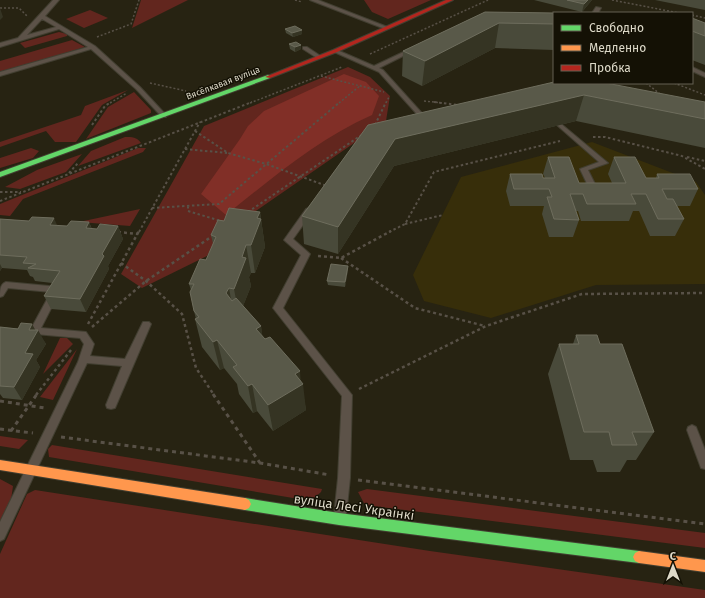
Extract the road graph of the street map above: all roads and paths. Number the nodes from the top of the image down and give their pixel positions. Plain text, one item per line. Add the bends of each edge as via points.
1 (56, 0) edge
2 (139, 0) edge
3 (313, 0) edge
4 (450, 0) edge
5 (488, 0) edge
6 (612, 0) edge
7 (0, 8) edge
8 (674, 12) edge
9 (42, 16) junction
10 (693, 16) edge
11 (705, 18) edge
12 (35, 24) junction
13 (61, 27) junction
14 (387, 28) junction
15 (20, 39) junction
16 (93, 39) dead end
17 (0, 45) edge
18 (93, 47) junction
19 (418, 47) edge
20 (305, 48) dead end
21 (335, 51) junction
22 (319, 57) junction
23 (356, 61) junction
24 (375, 68) junction
25 (693, 70) edge
26 (0, 74) edge
27 (705, 75) edge
28 (320, 76) junction
29 (647, 84) edge
30 (677, 84) edge
31 (361, 85) junction
32 (660, 95) edge
33 (705, 95) edge
34 (405, 98) junction
35 (459, 105) edge
36 (164, 116) junction
37 (200, 122) junction
38 (560, 125) edge
39 (370, 128) edge
40 (423, 128) edge
41 (195, 131) junction
42 (364, 133) edge
43 (575, 138) junction
44 (185, 149) junction
45 (228, 153) junction
46 (682, 156) junction
47 (705, 161) edge
48 (266, 164) junction
49 (705, 169) edge
50 (0, 175) edge
51 (301, 177) junction
52 (327, 186) joint
53 (593, 188) edge
54 (0, 192) edge
55 (24, 192) junction
56 (0, 201) edge
57 (188, 206) junction
58 (152, 208) junction
59 (443, 215) dead end
60 (242, 216) edge
61 (405, 224) junction
62 (229, 225) edge
63 (115, 232) edge
64 (138, 234) junction
65 (216, 234) edge
66 (306, 254) junction
67 (341, 258) junction
68 (121, 263) junction
69 (146, 280) junction
70 (705, 293) edge
71 (0, 294) edge
72 (146, 324) dead end
73 (486, 326) junction
74 (20, 330) edge
75 (34, 331) junction
76 (83, 335) junction
77 (84, 359) junction
78 (128, 363) junction
79 (347, 395) junction
80 (0, 401) edge
81 (28, 405) junction
82 (111, 405) dead end
83 (60, 410) junction
84 (692, 430) dead end
85 (11, 431) dead end
86 (260, 463) dead end
87 (705, 464) edge
88 (0, 465) edge
89 (31, 470) junction
90 (340, 520) junction
91 (0, 535) edge
92 (705, 566) edge

1 - 9 lane
2 - 16 path via 131,24
3 - 14 lane
4 - 14 street, Вясёлкавая вуліца
5 - 23 path
6 - 8 path
7 - 12 path via 19,8
9 - 12 lane
9 - 13 lane
10 - 11 path
12 - 15 lane
13 - 15 lane
13 - 18 lane
14 - 21 street, Вясёлкавая вуліца
15 - 17 lane
18 - 26 lane
18 - 36 lane
19 - 24 lane
20 - 22 lane
21 - 22 street, Вясёлкавая вуліца
21 - 23 lane
22 - 36 street, Вясёлкавая вуліца
23 - 24 lane
23 - 28 path
24 - 34 lane via 381,71
25 - 27 lane
28 - 31 path
28 - 37 path
29 - 32 path
30 - 33 path
31 - 39 path via 390,94 377,124
31 - 48 path
34 - 35 path
34 - 40 lane via 430,126
36 - 50 street, Вясёлкавая вуліца
37 - 41 path
37 - 55 path
38 - 43 lane
41 - 44 path
41 - 45 path
42 - 51 path
43 - 46 path via 604,137
43 - 53 lane via 604,163 584,169
43 - 61 path via 434,172
44 - 45 path
44 - 58 path
45 - 48 path
46 - 47 path
46 - 49 path
48 - 51 path
48 - 57 path via 219,204
51 - 52 path
51 - 60 path
52 - 66 lane via 288,240
54 - 55 path
55 - 56 path
57 - 58 path
57 - 62 path via 188,211
58 - 64 path
59 - 61 path
61 - 67 path
63 - 64 path
64 - 68 path
65 - 69 path
66 - 67 path
66 - 79 lane via 278,308
67 - 73 path via 415,308
68 - 69 path
68 - 76 path
69 - 76 path
69 - 86 path via 182,314 196,368
70 - 73 path via 582,294
71 - 75 lane via 6,285 57,289
72 - 78 lane
73 - 79 path
74 - 75 lane
75 - 76 lane
76 - 77 lane via 89,344
76 - 81 path
77 - 78 lane
77 - 83 lane
78 - 82 lane
79 - 90 lane
80 - 81 path
81 - 83 path
81 - 85 path
83 - 89 lane
84 - 87 lane
88 - 89 street, вуліца Лесі Украінкі
89 - 90 street, вуліца Лесі Украінкі
89 - 91 lane
90 - 92 street, вуліца Лесі Украінкі

